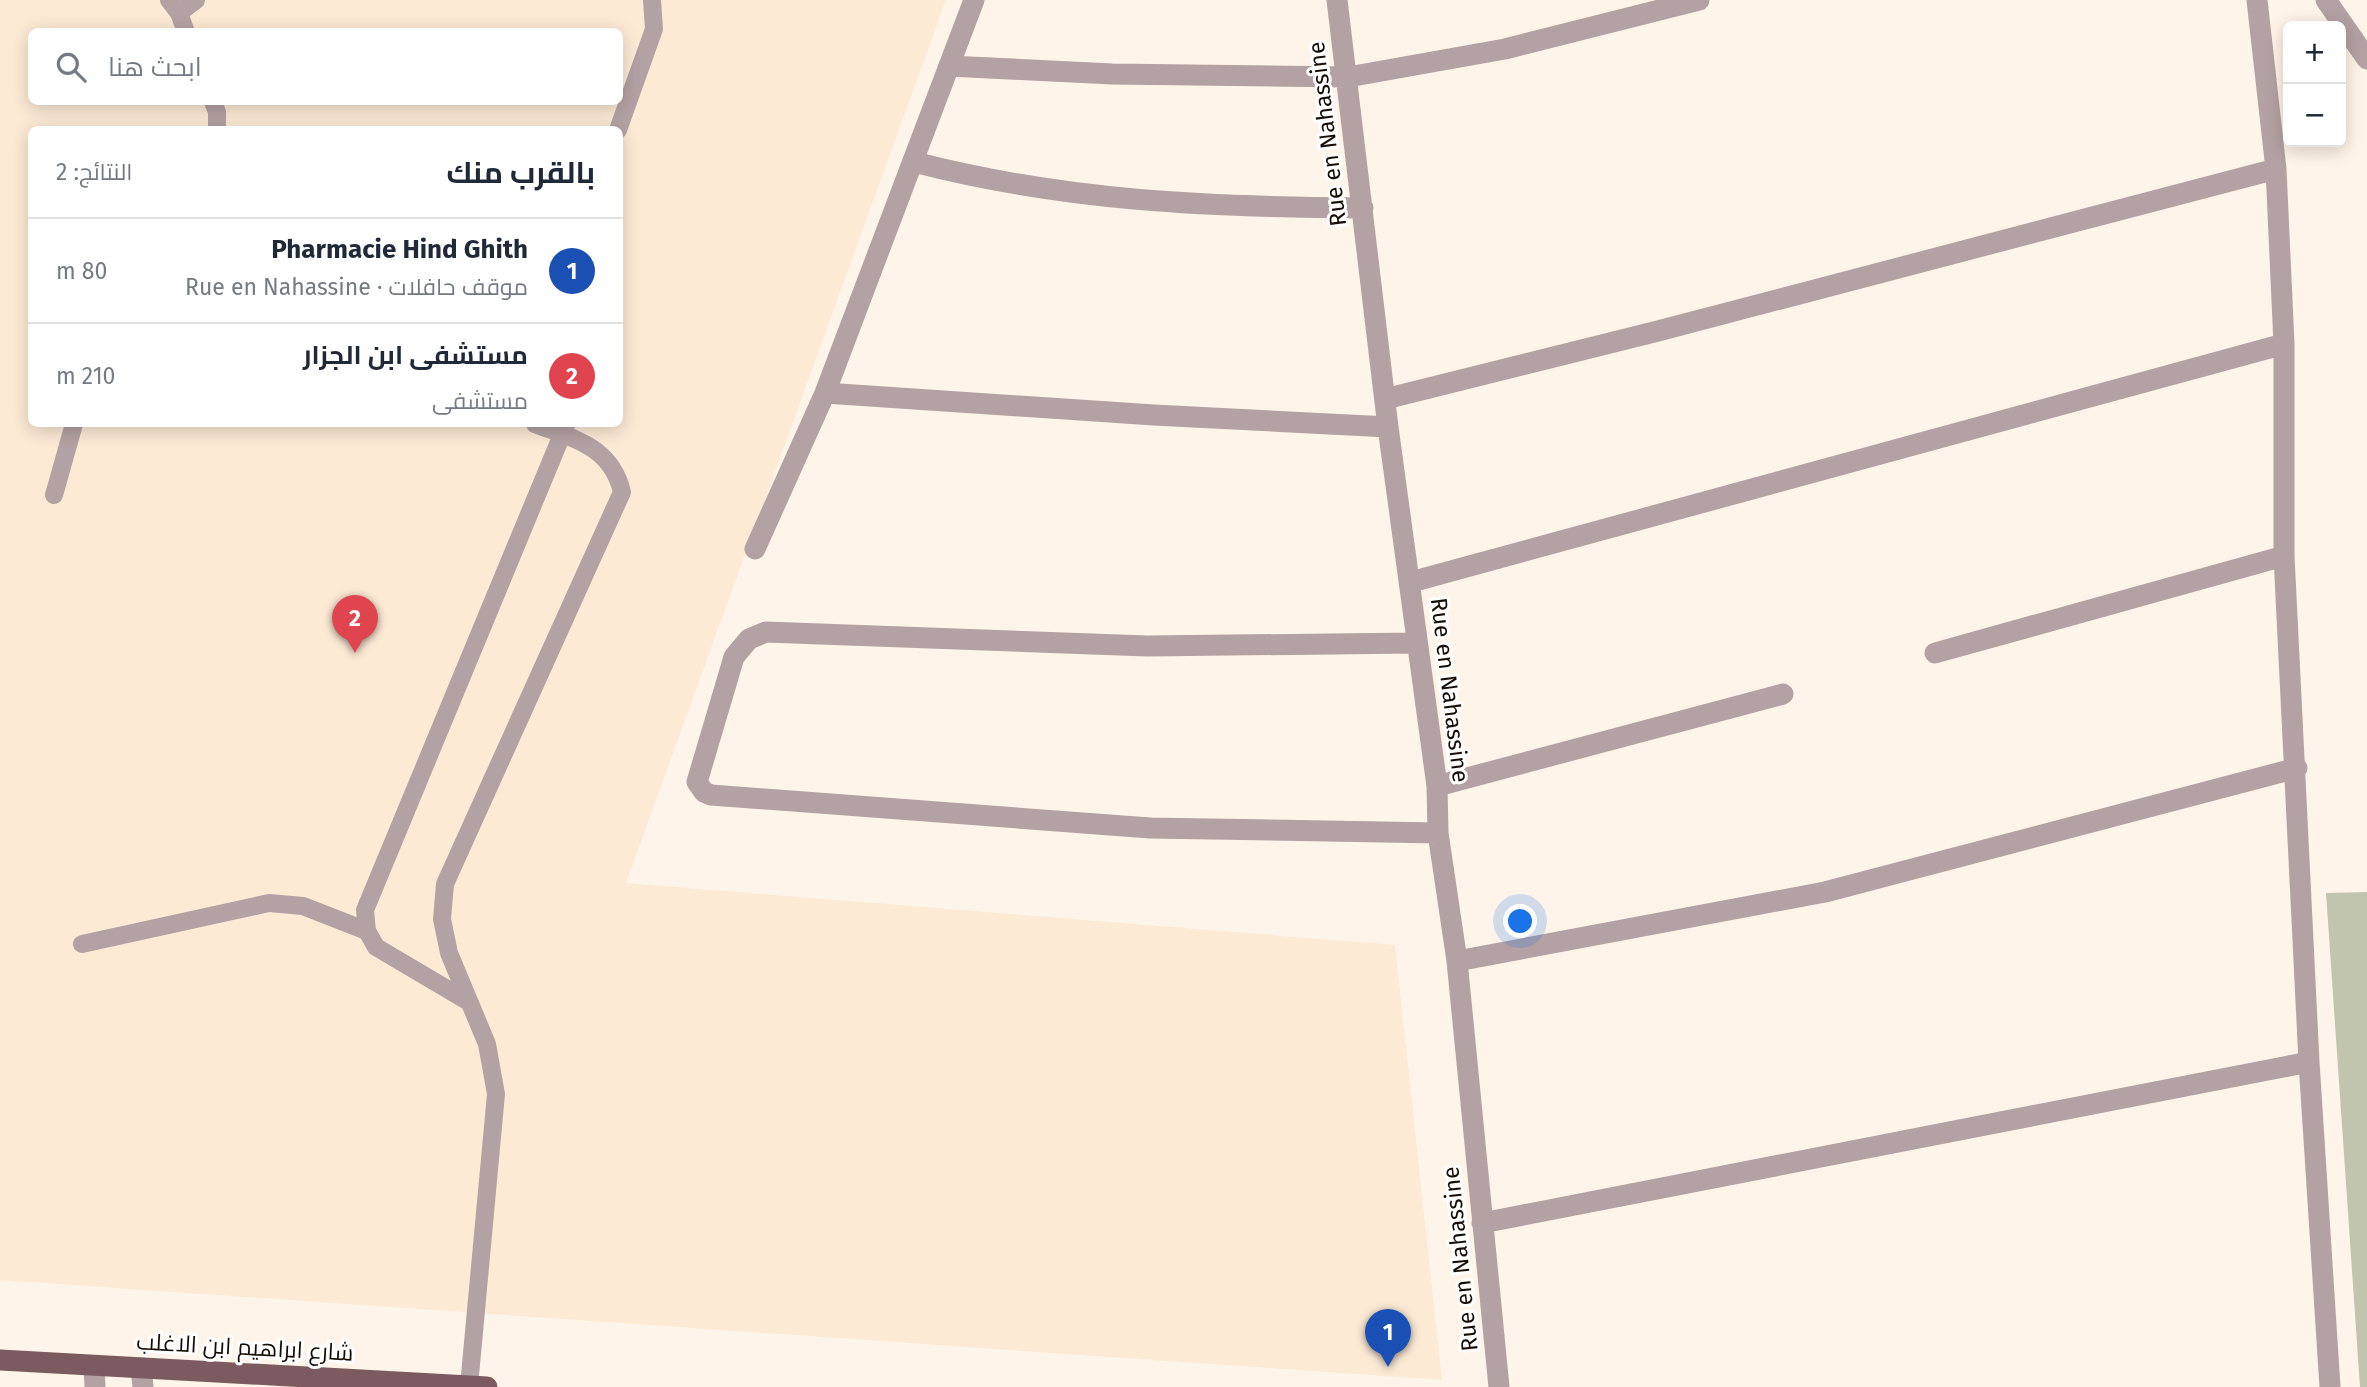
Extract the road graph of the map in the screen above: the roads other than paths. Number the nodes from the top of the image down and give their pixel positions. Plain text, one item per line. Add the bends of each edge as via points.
1 (196, 0) edge
2 (652, 0) edge
3 (974, 0) edge
4 (1338, 0) edge
5 (1699, 0) edge
6 (2257, 0) edge
7 (2326, 0) edge
8 (174, 7) edge
9 (184, 28) edge
10 (2367, 59) edge
11 (949, 66) junction
12 (1348, 77) junction
13 (214, 105) edge
14 (216, 126) edge
15 (619, 126) edge
16 (914, 163) junction
17 (2276, 169) junction
18 (1363, 208) junction
19 (2284, 344) junction
20 (825, 393) junction
21 (1385, 399) junction
22 (73, 427) edge
23 (1388, 427) junction
24 (564, 429) edge
25 (54, 495) dead end
26 (755, 549) dead end
27 (2284, 556) junction
28 (1411, 582) junction
29 (1416, 643) junction
30 (1935, 653) dead end
31 (1783, 694) dead end
32 (2297, 768) junction
33 (1437, 786) junction
34 (1438, 833) junction
35 (367, 931) junction
36 (82, 944) dead end
37 (1457, 961) junction
38 (469, 1002) junction
39 (2309, 1062) junction
40 (1482, 1223) junction
41 (0, 1360) edge
42 (95, 1376) edge
43 (142, 1377) edge
44 (478, 1387) edge
45 (1499, 1387) edge
46 (2330, 1387) edge

1 - 8 lane
2 - 15 lane via 654,29
3 - 11 street
4 - 12 street, Rue en Nahassine
5 - 12 street via 1505,49
6 - 17 street
7 - 10 street
8 - 9 lane
11 - 12 street via 1112,74
11 - 16 street
12 - 18 street, Rue en Nahassine
13 - 14 lane
16 - 18 street via 1115,200
16 - 20 street
17 - 19 street
17 - 21 street
18 - 21 street, Rue en Nahassine
19 - 27 street
19 - 28 street
20 - 23 street
20 - 26 street
21 - 23 street, Rue en Nahassine
22 - 25 lane
23 - 28 street, Rue en Nahassine
24 - 35 lane via 365,910
24 - 38 lane via 605,456 617,472 622,492 445,884 442,919 449,953
27 - 30 street
27 - 32 street
28 - 29 street, Rue en Nahassine
29 - 33 street, Rue en Nahassine
29 - 34 street via 1147,646 766,632 749,639 734,657 697,782 710,795 839,807 980,813 1150,828
31 - 33 street
32 - 37 street via 1825,892
32 - 39 street
33 - 34 street, Rue en Nahassine
34 - 37 street, Rue en Nahassine
35 - 36 lane via 303,906 269,903
35 - 38 lane via 376,947
37 - 40 street, Rue en Nahassine
38 - 44 lane via 487,1044 496,1094
39 - 40 street
39 - 46 street
40 - 45 street, Rue en Nahassine
41 - 42 main road, شارع ابراهيم ابن الاغلب
42 - 43 main road, شارع ابراهيم ابن الاغلب
43 - 44 main road, شارع ابراهيم ابن الاغلب

